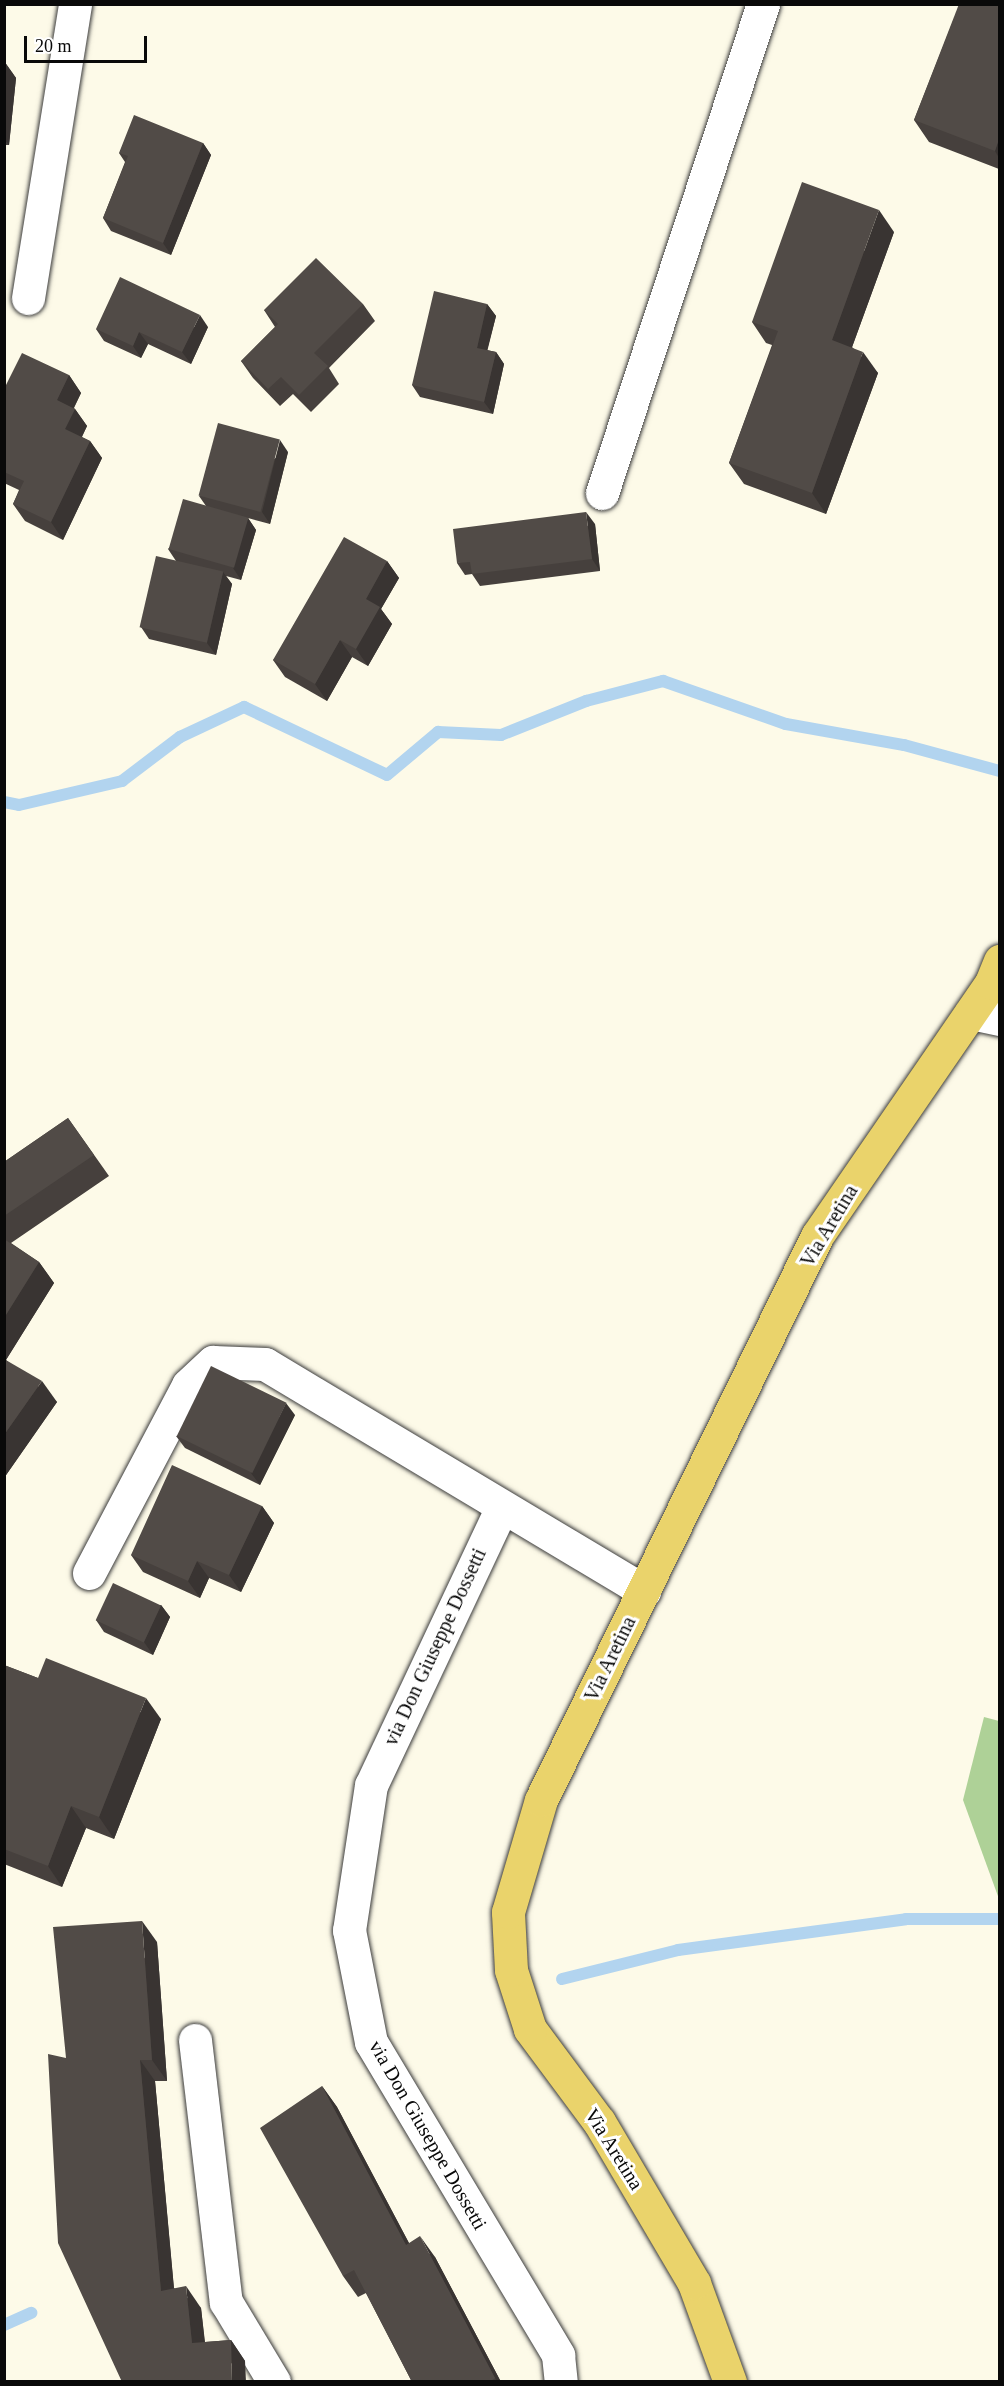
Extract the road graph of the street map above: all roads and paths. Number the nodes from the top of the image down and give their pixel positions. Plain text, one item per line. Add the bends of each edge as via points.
1 (75, 4) edge
2 (763, 4) edge
3 (27, 298) dead end
4 (602, 493) dead end
5 (999, 961) edge
6 (985, 1016) edge
7 (502, 1507) junction
8 (89, 1573) dead end
9 (644, 1591) junction
10 (195, 2040) dead end
11 (274, 2382) edge
12 (561, 2382) edge
13 (730, 2382) edge

1 - 3 street
2 - 4 street
5 - 6 main road, Via Aretina
6 - 9 main road, Via Aretina via 818,1236
7 - 8 street via 265,1364 213,1362 188,1385
7 - 9 street
7 - 12 street, via Don Giuseppe Dossetti via 370,1785 350,1930 371,2042 558,2355
9 - 13 main road, Via Aretina via 541,1800 508,1912 511,1970 530,2029 599,2122 694,2283
10 - 11 street via 226,2302

